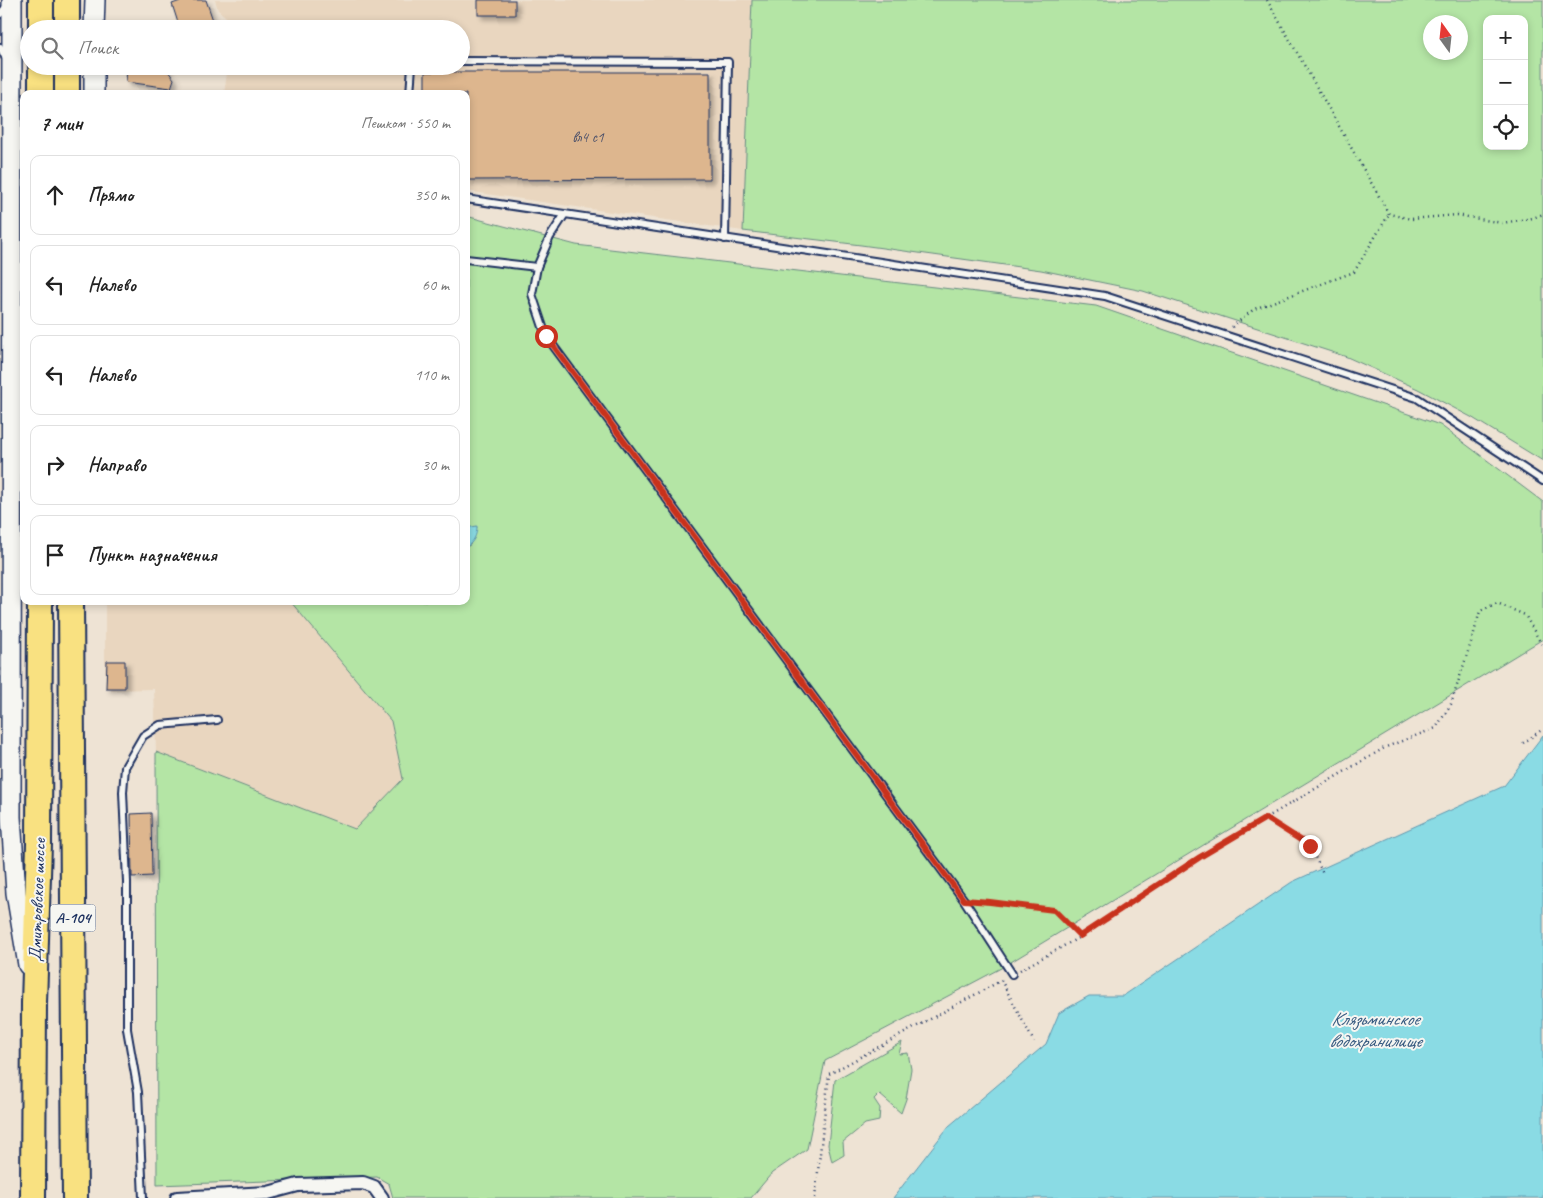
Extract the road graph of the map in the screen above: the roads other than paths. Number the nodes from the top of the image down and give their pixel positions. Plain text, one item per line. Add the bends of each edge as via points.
1 (11, 0) edge
2 (41, 0) edge
3 (67, 0) edge
4 (95, 0) edge
5 (0, 14) edge
6 (41, 20) edge
7 (67, 20) edge
8 (94, 20) edge
9 (0, 47) edge
10 (470, 61) edge
11 (12, 70) junction
12 (41, 75) edge
13 (67, 75) edge
14 (94, 75) edge
15 (411, 75) edge
16 (41, 90) edge
17 (67, 90) edge
18 (94, 90) edge
19 (410, 90) edge
20 (470, 200) edge
21 (565, 214) junction
22 (725, 239) junction
23 (470, 259) edge
24 (536, 267) junction
25 (1543, 481) edge
26 (40, 605) edge
27 (72, 605) edge
28 (6, 619) edge
29 (217, 720) dead end
30 (1012, 974) road end
31 (34, 1003) junction
32 (33, 1198) edge
33 (75, 1198) edge
34 (143, 1198) edge
35 (177, 1198) edge
36 (382, 1198) edge

1 - 5 lane
1 - 11 main road
2 - 6 highway
3 - 7 highway
4 - 8 main road
9 - 11 lane
10 - 22 lane via 728,62
11 - 28 main road
12 - 16 highway
13 - 17 highway
14 - 18 main road
15 - 19 lane
20 - 21 lane
21 - 22 lane
21 - 24 lane
22 - 25 lane via 1105,296 1417,398
23 - 24 lane
24 - 30 lane via 532,294 546,336 964,900
26 - 31 highway, Дмитровское шоссе / А-104 via 39,844
27 - 33 highway, Дмитровское шоссе / А-104
28 - 31 main road via 16,893
29 - 34 lane via 160,725 143,736 125,767 127,1029 138,1092
31 - 32 highway, Дмитровское шоссе / А-104
35 - 36 street via 268,1193 298,1185 363,1183 374,1187

